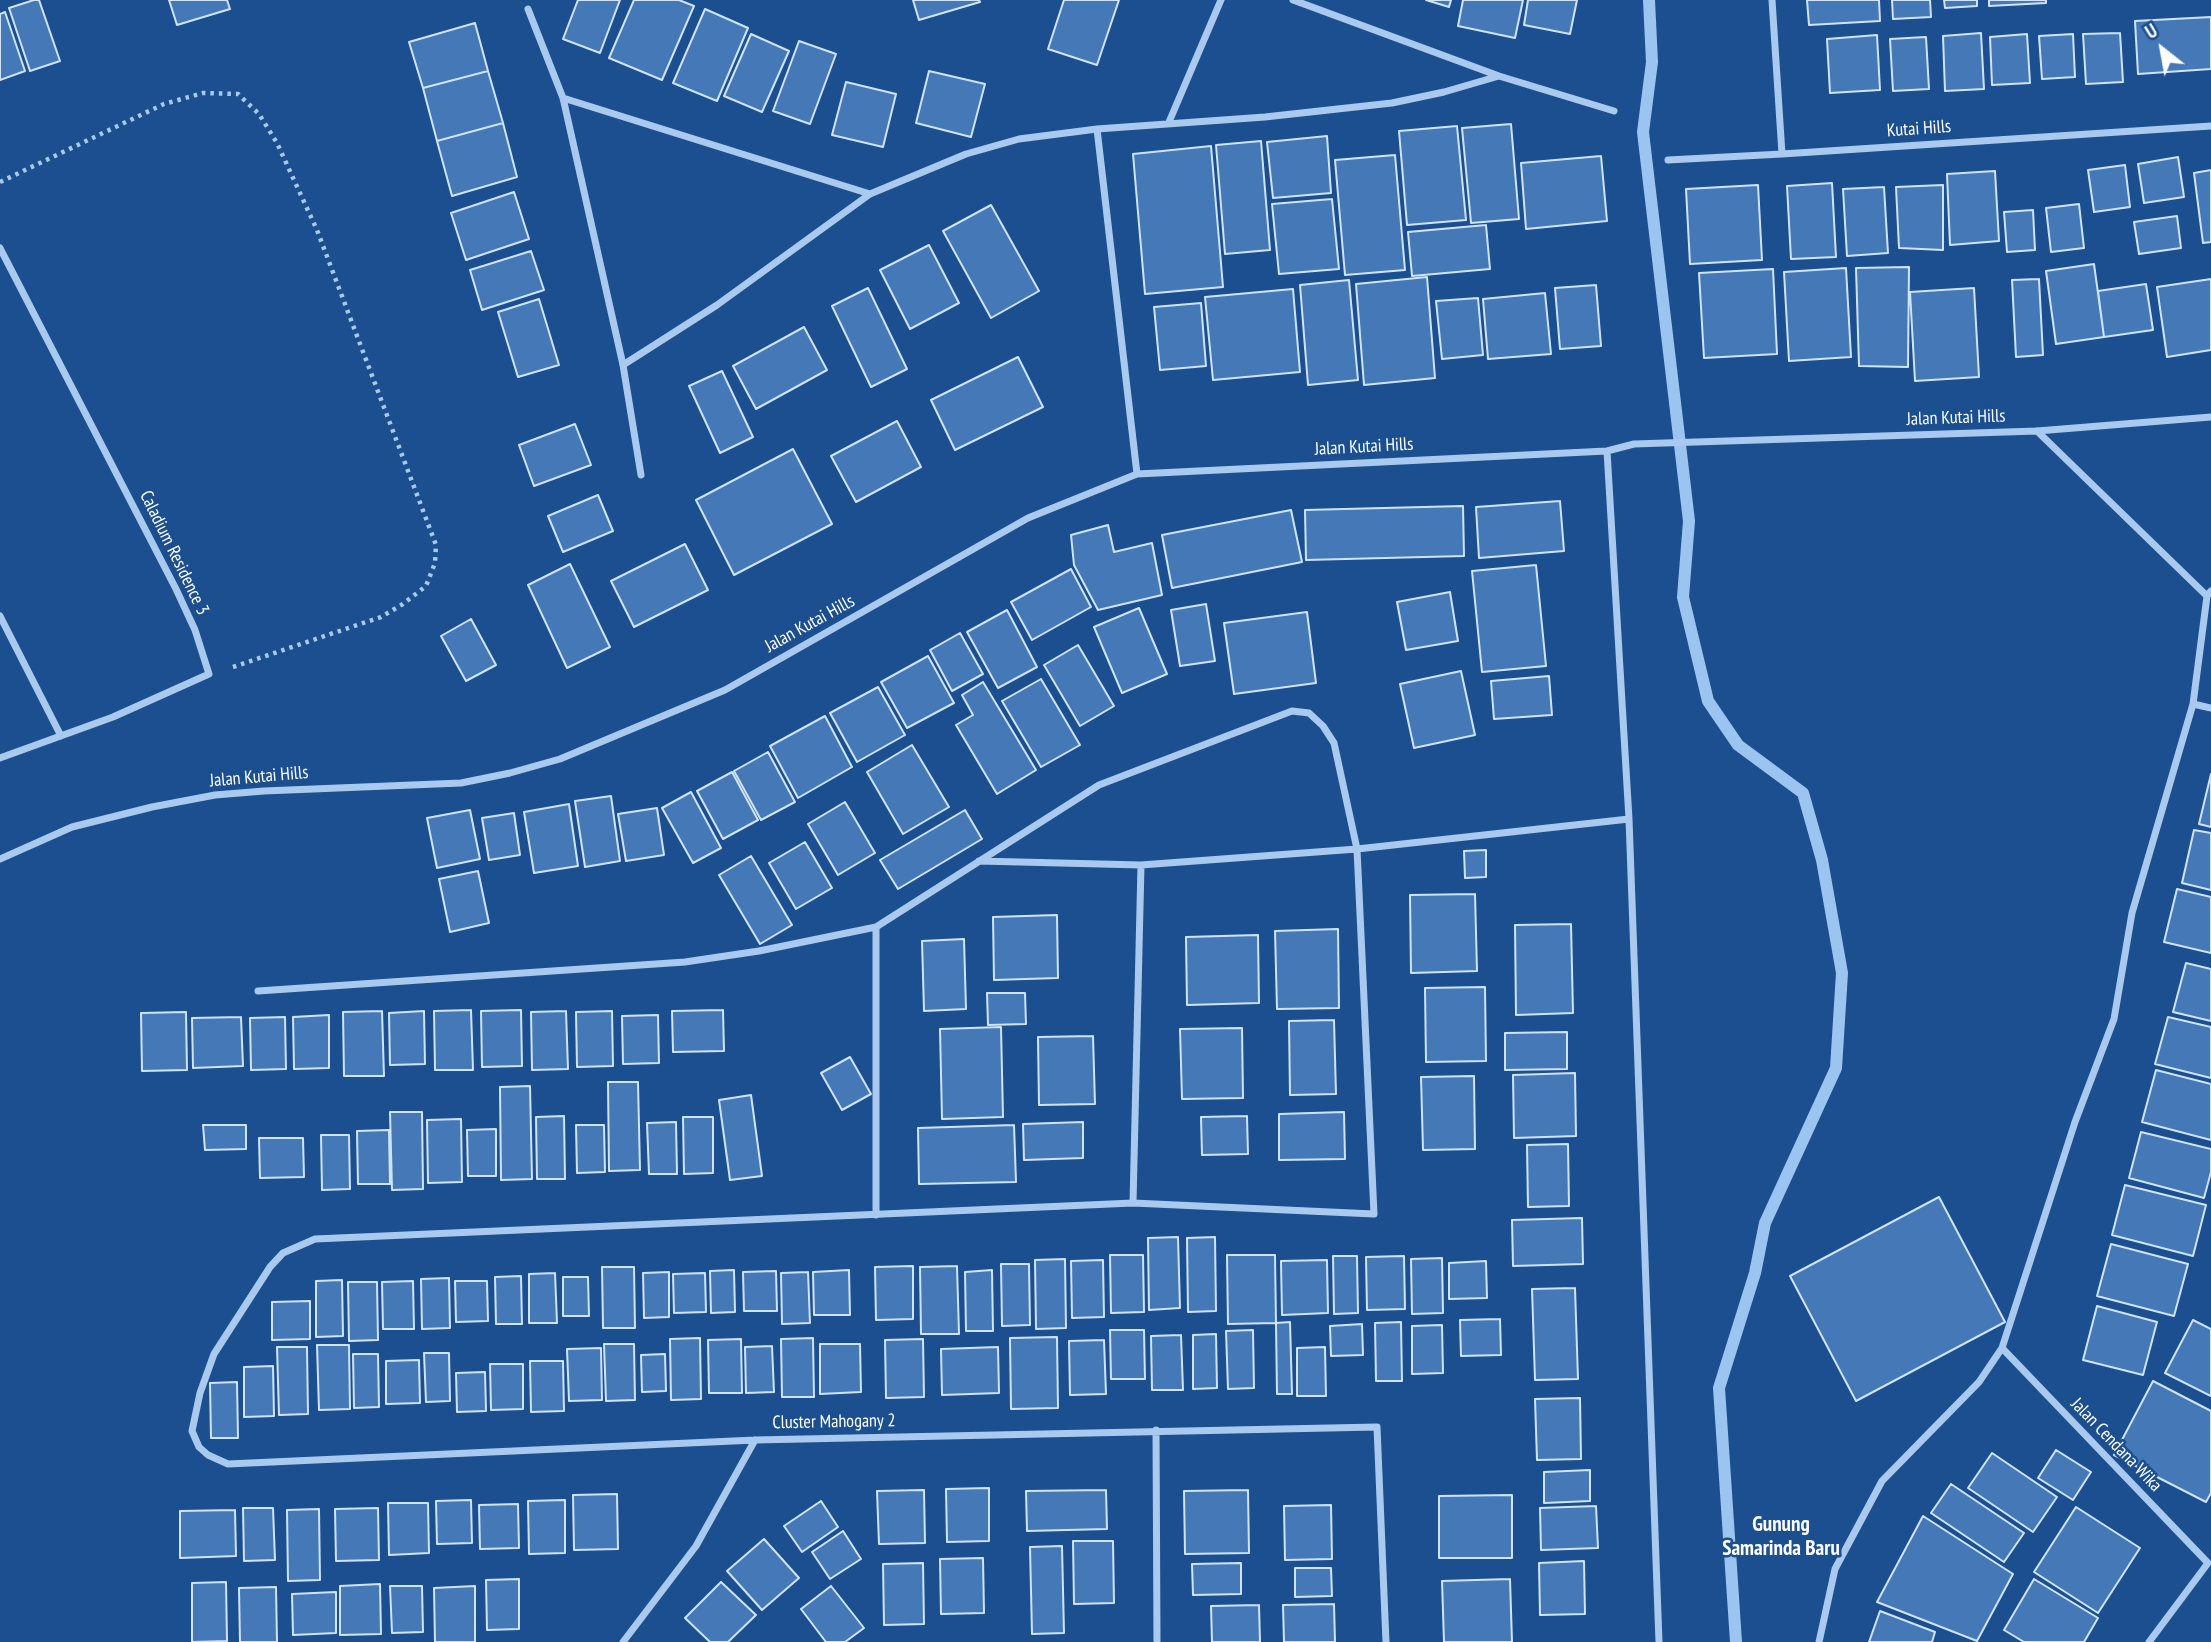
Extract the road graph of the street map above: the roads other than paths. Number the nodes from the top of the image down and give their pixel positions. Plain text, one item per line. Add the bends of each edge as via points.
1 (1221, 0) edge
2 (1293, 0) edge
3 (1772, 0) edge
4 (528, 9) dead end
5 (1499, 76) junction
6 (564, 98) junction
7 (1614, 111) dead end
8 (1169, 122) junction
9 (2211, 126) edge
10 (1097, 129) junction
11 (1782, 154) junction
12 (1668, 160) dead end
13 (870, 194) junction
14 (0, 248) edge
15 (623, 365) junction
16 (2211, 417) edge
17 (2037, 431) junction
18 (1607, 451) junction
19 (1137, 474) junction
20 (641, 475) dead end
21 (2209, 593) edge
22 (0, 615) edge
23 (2193, 704) junction
24 (2211, 708) edge
25 (61, 736) junction
26 (0, 758) edge
27 (1629, 819) junction
28 (1357, 849) junction
29 (0, 859) edge
30 (979, 861) junction
31 (1141, 865) junction
32 (876, 927) junction
33 (258, 990) dead end
34 (1133, 1203) junction
35 (876, 1215) junction
36 (2002, 1348) junction
37 (1156, 1430) junction
38 (755, 1440) junction
39 (2209, 1562) edge
40 (623, 1642) edge
41 (1157, 1642) edge
42 (1386, 1642) edge
43 (1659, 1642) edge
44 (1819, 1642) edge
45 (2148, 1642) edge

1 - 8 street
2 - 5 street
3 - 11 street
4 - 6 street
5 - 7 street
5 - 8 street via 1392,103
6 - 13 street
6 - 15 street
8 - 10 street
9 - 11 street, Kutai Hills
10 - 13 street via 1020,139 967,154
10 - 19 street
11 - 12 street, Kutai Hills
13 - 15 street via 717,305
14 - 25 street, Caladium Residence 3 via 176,589 209,674
15 - 20 street
16 - 17 street, Jalan Kutai Hills
17 - 18 street, Jalan Kutai Hills via 1634,444
17 - 21 street
18 - 19 street, Jalan Kutai Hills
18 - 27 street
19 - 29 street, Jalan Kutai Hills via 1028,518 725,690 560,759 461,782 264,791 152,807 72,827
21 - 23 street
22 - 25 street
23 - 24 street
23 - 36 street via 2133,913 2114,1019 2075,1122
25 - 26 street
27 - 28 street
27 - 43 street
28 - 30 street via 1334,743 1309,713 1292,711 1099,785
28 - 31 street
28 - 34 street via 1374,1213
30 - 31 street
30 - 32 street
31 - 34 street
32 - 33 street via 685,962
32 - 35 street
34 - 35 street
35 - 38 street via 315,1239 283,1253 270,1267 214,1354 192,1430 199,1447 228,1464
36 - 39 street, Jalan Cendana Wika
36 - 44 street via 1979,1382 1882,1481 1835,1569
37 - 38 street, Cluster Mahogany 2
37 - 41 street
37 - 42 street, Cluster Mahogany 2 via 1377,1427
38 - 40 street, Cluster Mahogany 2 via 696,1546
39 - 45 street, Jalan Cendana Wika

